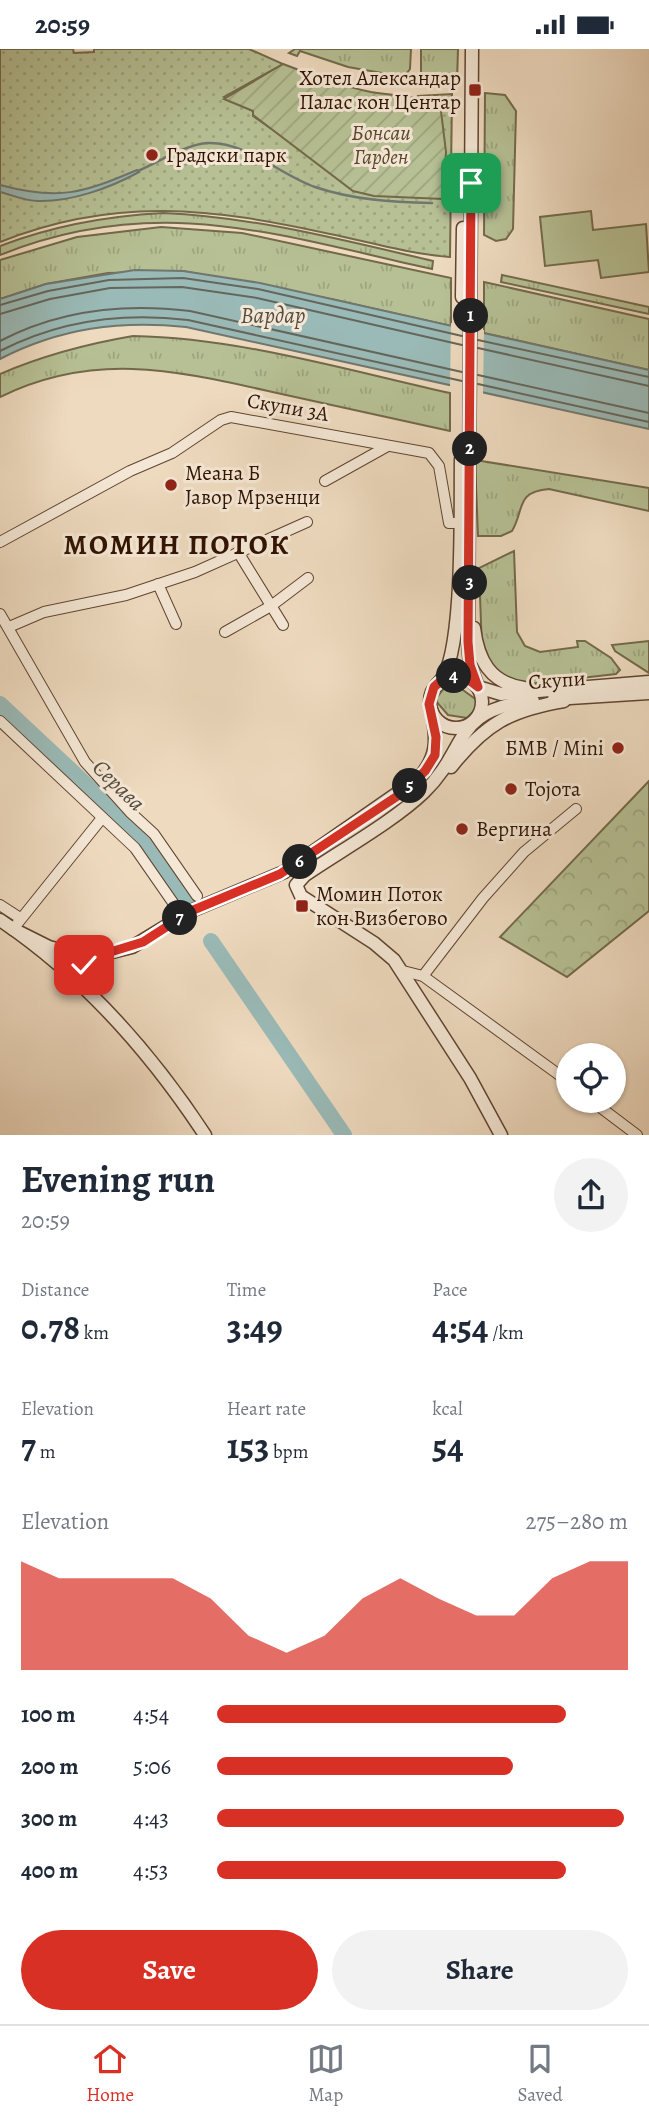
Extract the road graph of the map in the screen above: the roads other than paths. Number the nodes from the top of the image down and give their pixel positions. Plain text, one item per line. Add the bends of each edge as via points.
1 (464, 49) edge
2 (472, 49) edge
3 (468, 66) junction
4 (386, 447) junction
5 (465, 452) junction
6 (325, 481) dead end
7 (307, 522) dead end
8 (461, 523) junction
9 (0, 542) edge
10 (238, 552) junction
11 (308, 578) dead end
12 (158, 584) junction
13 (470, 600) junction
14 (271, 606) junction
15 (0, 614) edge
16 (176, 624) dead end
17 (283, 625) dead end
18 (9, 627) junction
19 (225, 632) dead end
20 (440, 681) junction
21 (649, 682) edge
22 (478, 687) junction
23 (552, 691) junction
24 (649, 694) edge
25 (579, 697) junction
26 (432, 712) junction
27 (0, 721) edge
28 (472, 723) junction
29 (425, 791) junction
30 (576, 809) dead end
31 (102, 818) junction
32 (197, 896) dead end
33 (0, 905) edge
34 (176, 913) junction
35 (0, 920) edge
36 (16, 923) junction
37 (100, 955) junction
38 (403, 971) junction
39 (423, 976) junction
40 (82, 987) junction
41 (556, 1073) edge
42 (608, 1113) edge
43 (205, 1135) edge
44 (501, 1135) edge
45 (637, 1135) edge

1 - 3 street
2 - 3 street
3 - 5 street
4 - 6 street
4 - 8 street, Скупи 3А via 429,453 435,459 449,523
4 - 9 street, Скупи 3А via 329,433 222,419 172,453
5 - 8 street
5 - 13 street
7 - 10 street
8 - 20 street via 451,654
10 - 12 street
10 - 14 street
11 - 14 street
12 - 16 street
12 - 18 street via 44,612
13 - 22 street via 468,658
13 - 23 street via 478,652 493,675 510,685
14 - 17 street
14 - 19 street
15 - 18 street
18 - 32 street via 85,762 154,834
20 - 22 street via 460,677
20 - 26 street via 430,695
21 - 23 street, Скупи
22 - 23 street, Скупи via 501,694
22 - 28 street via 484,704
24 - 25 street, Скупи
25 - 28 street, Скупи via 511,703
25 - 29 street via 524,709 496,722
26 - 28 street via 450,726
26 - 34 street via 436,751 432,762 394,799 269,879
27 - 31 street
28 - 29 street
29 - 38 street via 296,885 301,896 374,943
30 - 39 street via 524,852 482,898
31 - 34 street via 135,848
31 - 36 street
33 - 36 street
34 - 37 street via 143,942
35 - 36 street
36 - 37 street via 70,954
36 - 40 street
37 - 40 street via 86,962
38 - 39 street
38 - 44 street
39 - 41 street
40 - 43 street via 144,1052
42 - 45 street

